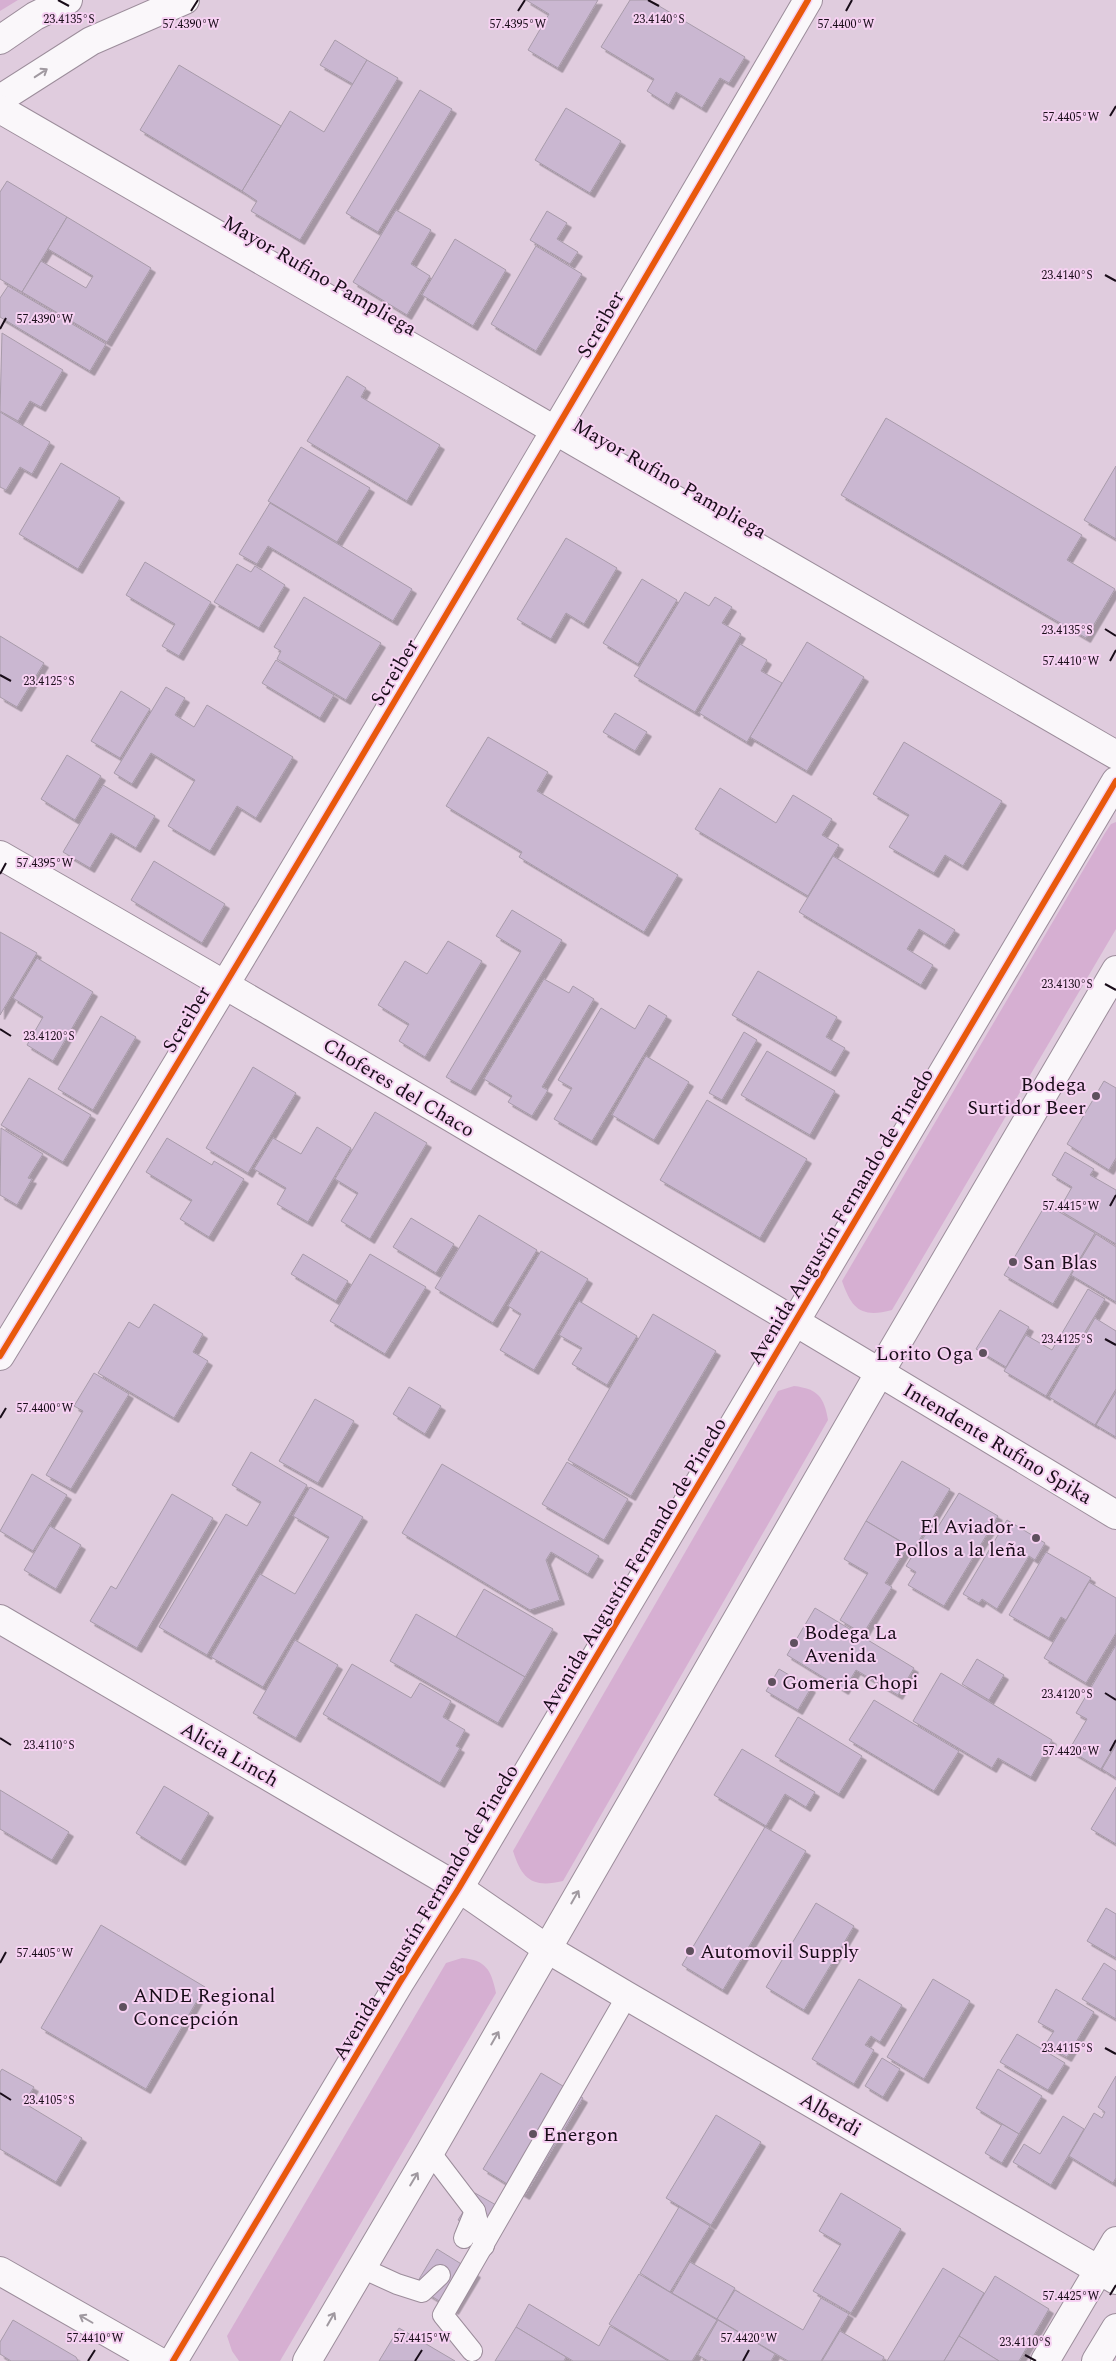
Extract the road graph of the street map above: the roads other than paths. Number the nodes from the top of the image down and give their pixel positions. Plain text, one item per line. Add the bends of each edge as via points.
1 (68, 0) edge
2 (185, 0) edge
3 (808, 0) edge
4 (0, 40) edge
5 (0, 99) edge
6 (0, 109) edge
7 (557, 431) junction
8 (1116, 755) edge
9 (1116, 782) edge
10 (0, 855) edge
11 (1116, 970) edge
12 (226, 985) junction
13 (796, 1323) junction
14 (0, 1356) edge
15 (880, 1372) junction
16 (1116, 1515) edge
17 (0, 1619) edge
18 (459, 1888) junction
19 (546, 1948) junction
20 (627, 1996) junction
21 (430, 2152) junction
22 (475, 2210) junction
23 (464, 2238) dead end
24 (1116, 2241) edge
25 (484, 2246) junction
26 (362, 2268) junction
27 (0, 2270) edge
28 (1108, 2274) edge
29 (440, 2275) dead end
30 (1116, 2328) edge
31 (472, 2351) dead end
32 (158, 2361) edge
33 (173, 2361) edge
34 (307, 2361) edge
35 (1045, 2361) edge
36 (1096, 2361) edge

1 - 4 main road via 34,16
5 -> 2 main road via 90,41
3 - 7 main road, Screiber
6 - 7 main road, Mayor Rufino Pampliega
7 - 8 main road, Mayor Rufino Pampliega
7 - 12 main road, Screiber
9 - 13 main road, Avenida Augustín Fernando de Pinedo
10 - 12 main road, Choferes del Chaco
11 - 15 main road
12 - 13 main road, Choferes del Chaco
12 - 14 main road, Screiber
13 - 15 main road, Choferes del Chaco
13 - 18 main road, Avenida Augustín Fernando de Pinedo
15 - 16 main road, Intendente Rufino Spika
19 -> 15 main road
17 - 18 main road, Alicia Linch
18 - 19 main road, Alicia Linch
18 - 33 main road, Avenida Augustín Fernando de Pinedo
19 - 20 main road, Alberdi
21 -> 19 main road
20 - 25 lane
20 - 28 main road, Alberdi
21 - 22 lane
26 -> 21 main road
22 - 23 lane
22 - 25 lane
24 - 28 main road
25 - 31 lane via 443,2315
26 - 29 lane via 422,2292
34 -> 26 main road
32 -> 27 main road
28 - 35 main road
30 - 36 main road

